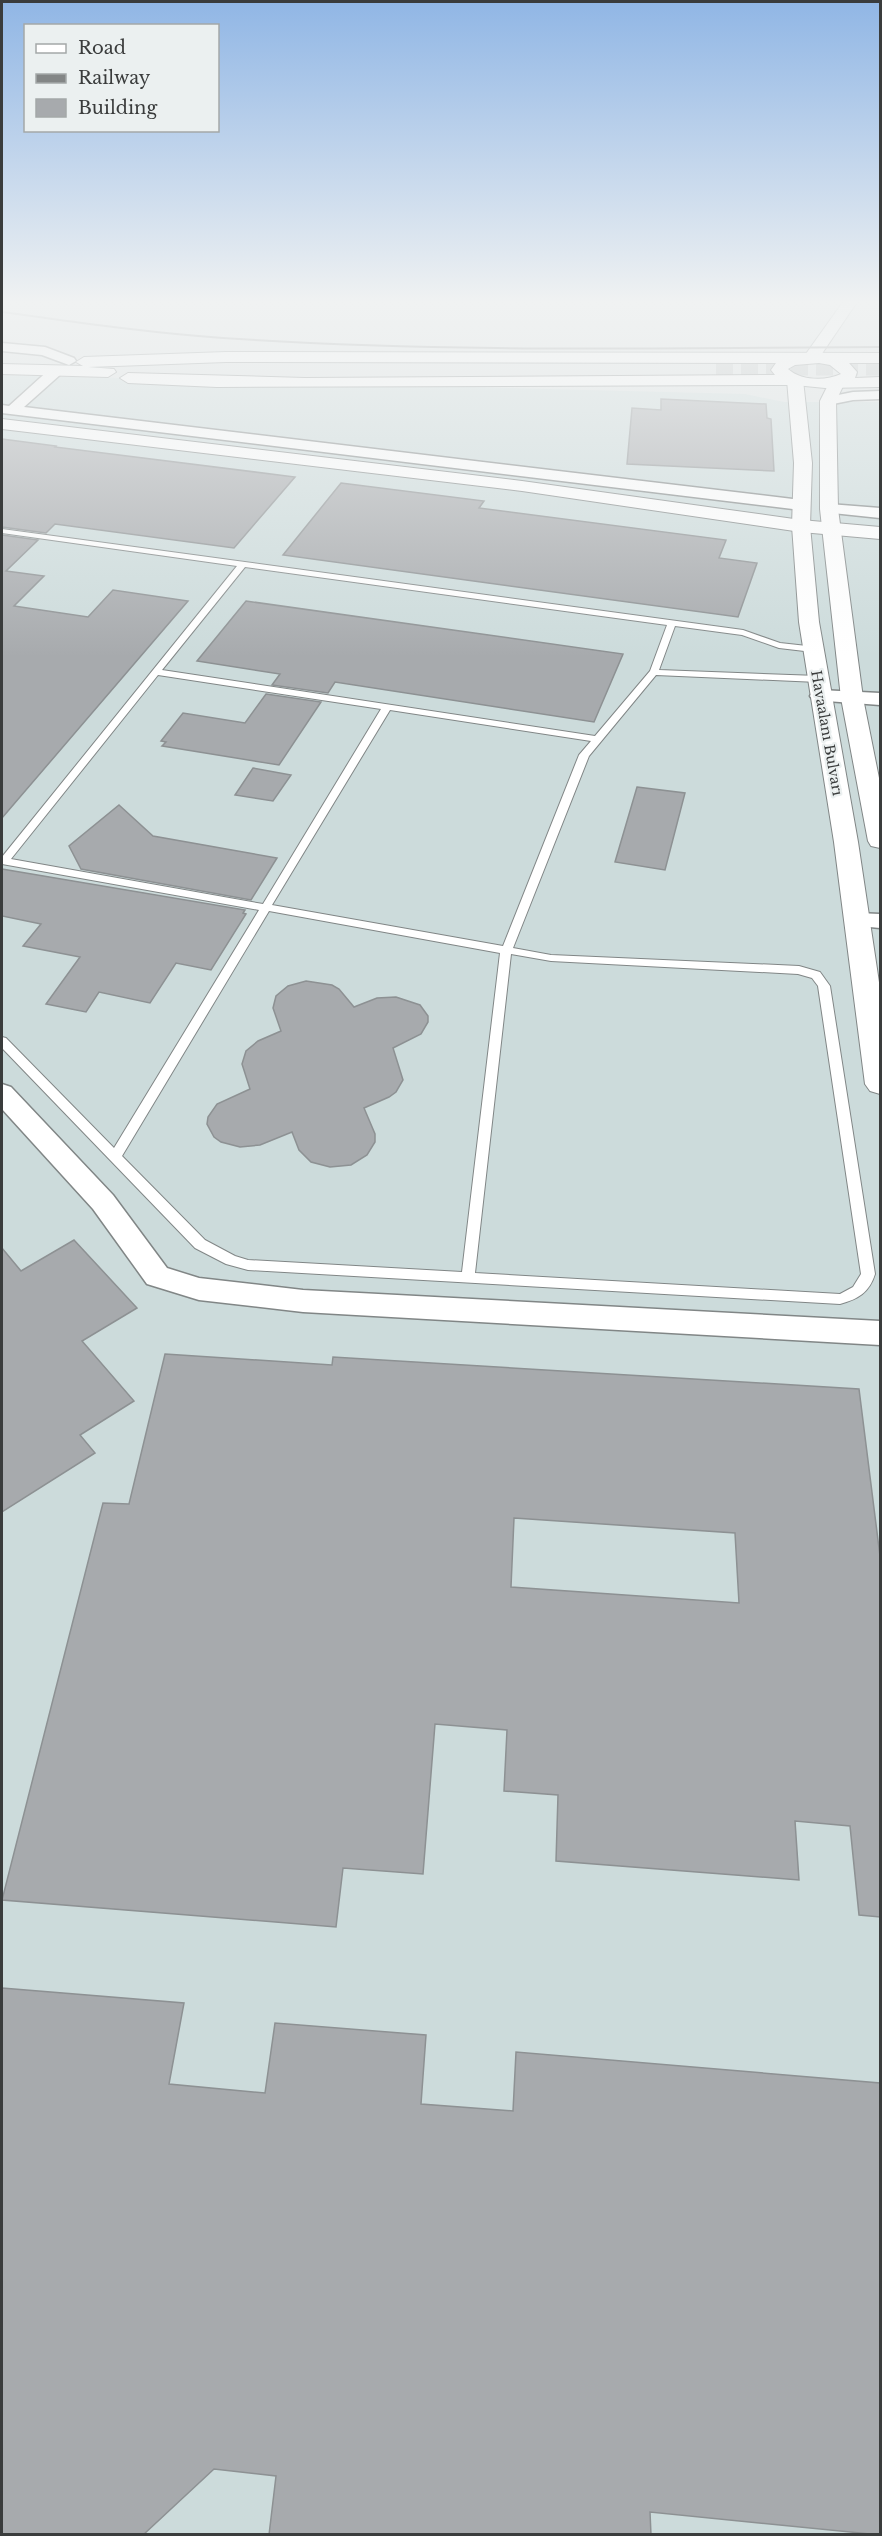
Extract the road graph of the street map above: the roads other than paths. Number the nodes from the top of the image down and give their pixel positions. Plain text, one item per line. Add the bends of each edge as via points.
1 (51, 420) edge
2 (61, 420) edge
3 (799, 420) edge
4 (828, 420) edge
5 (801, 505) junction
6 (880, 513) edge
7 (830, 519) junction
8 (801, 526) junction
9 (2, 531) edge
10 (880, 533) edge
11 (243, 564) junction
12 (672, 623) junction
13 (813, 649) junction
14 (846, 650) junction
15 (156, 672) junction
16 (654, 672) junction
17 (819, 688) junction
18 (851, 690) junction
19 (880, 699) edge
20 (387, 707) junction
21 (597, 739) junction
22 (880, 842) edge
23 (3, 861) edge
24 (266, 908) junction
25 (869, 921) edge
26 (506, 952) junction
27 (2, 1041) edge
28 (880, 1084) edge
29 (2, 1093) edge
30 (115, 1157) junction
31 (468, 1278) junction
32 (880, 1333) edge

1 - 8 main road
2 - 5 street
3 - 5 main road, Havaalanı Bulvarı via 803,463
4 - 7 main road, Havaalanı Bulvarı
5 - 7 main road
5 - 8 main road, Havaalanı Bulvarı
6 - 7 street
7 - 8 main road
7 - 10 main road
7 - 14 main road, Havaalanı Bulvarı
8 - 13 main road, Havaalanı Bulvarı
9 - 11 lane
11 - 12 lane
11 - 15 lane
12 - 13 lane via 743,633 779,645
12 - 16 lane
13 - 14 main road
13 - 17 main road, Havaalanı Bulvarı
14 - 18 main road, Havaalanı Bulvarı
15 - 20 lane
15 - 23 lane
16 - 17 lane
16 - 21 lane
17 - 18 main road
17 - 25 main road, Havaalanı Bulvarı
18 - 19 street
18 - 22 main road, Havaalanı Bulvarı
20 - 21 lane
20 - 24 lane
21 - 26 lane via 584,755
23 - 24 lane
24 - 26 lane
24 - 30 lane
25 - 28 main road, Havaalanı Bulvarı
26 - 31 lane
26 - 31 lane via 551,958 799,970 820,978 868,1274 861,1290 840,1299
27 - 30 lane
29 - 32 street via 103,1202 157,1276 199,1289 303,1301
30 - 31 lane via 200,1244 231,1260 248,1265

